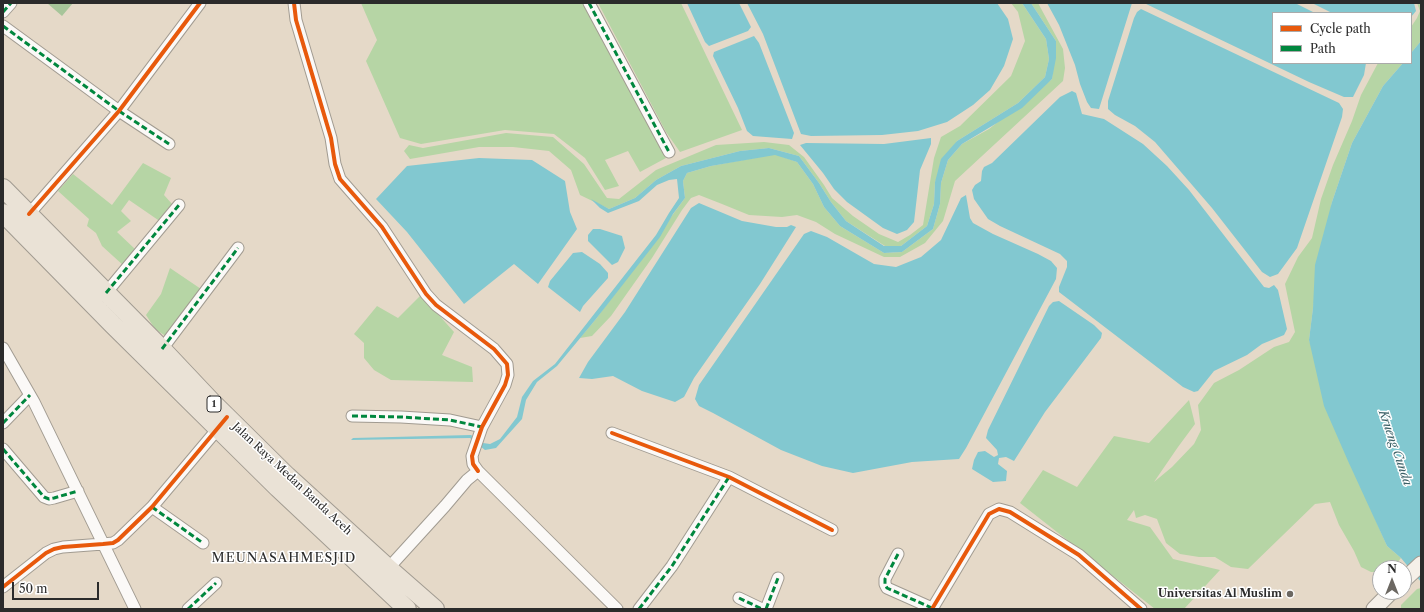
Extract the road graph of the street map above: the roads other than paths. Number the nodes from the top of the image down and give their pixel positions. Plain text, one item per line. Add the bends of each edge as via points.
1 (10, 3) edge
2 (200, 3) edge
3 (294, 3) edge
4 (589, 3) edge
5 (3, 12) edge
6 (3, 26) edge
7 (119, 111) junction
8 (169, 144) dead end
9 (669, 152) dead end
10 (3, 188) edge
11 (179, 205) dead end
12 (3, 213) edge
13 (29, 214) junction
14 (238, 248) dead end
15 (106, 293) junction
16 (3, 348) edge
17 (162, 349) junction
18 (30, 395) junction
19 (352, 416) dead end
20 (3, 423) edge
21 (222, 423) junction
22 (480, 431) junction
23 (612, 433) dead end
24 (3, 449) edge
25 (478, 471) junction
26 (729, 477) junction
27 (78, 491) junction
28 (152, 507) junction
29 (832, 530) dead end
30 (203, 543) dead end
31 (103, 544) junction
32 (898, 554) dead end
33 (1421, 564) edge
34 (1412, 572) edge
35 (382, 574) junction
36 (778, 578) dead end
37 (216, 583) dead end
38 (3, 587) edge
39 (739, 598) dead end
40 (1383, 600) edge
41 (932, 608) edge
42 (135, 609) edge
43 (188, 609) edge
44 (407, 609) edge
45 (435, 609) edge
46 (617, 609) edge
47 (639, 609) edge
48 (762, 609) edge
49 (766, 609) edge
50 (1141, 609) edge
51 (1374, 609) edge

1 - 5 street
2 - 7 street
3 - 22 street via 296,20 331,138 334,164 340,179 382,227 426,294 436,305 494,349 507,364 508,375 505,385
4 - 9 street
6 - 7 street
7 - 8 street
7 - 13 street
10 - 13 highway, Jalan Raya Medan Banda Aceh / 1
11 - 15 street
12 - 21 highway, Jalan Raya Medan Banda Aceh / 1 via 113,325
13 - 15 highway, Jalan Raya Medan Banda Aceh / 1
14 - 17 street
15 - 17 highway, Jalan Raya Medan Banda Aceh / 1
16 - 18 street
17 - 21 highway, Jalan Raya Medan Banda Aceh / 1
18 - 20 street
18 - 27 street
19 - 22 street via 450,420 467,423
21 - 28 street
21 - 35 highway, Jalan Raya Medan Banda Aceh / 1 via 287,476 310,508
22 - 25 street via 472,456 473,464
23 - 26 street
24 - 27 street via 44,497 49,499
25 - 35 street
25 - 46 street
26 - 29 street
26 - 47 street via 672,566
27 - 31 street
28 - 30 street
28 - 31 street via 118,540
31 - 38 street via 54,549
31 - 42 street
32 - 41 street via 884,584 887,588
33 - 34 main road
35 - 44 highway, Jalan Raya Medan Banda Aceh / 1
35 - 45 highway, Jalan Raya Medan Banda Aceh / 1
36 - 49 street
37 - 43 street
39 - 48 street
40 - 51 main road
41 - 50 street via 989,514 999,509 1010,512 1079,555

